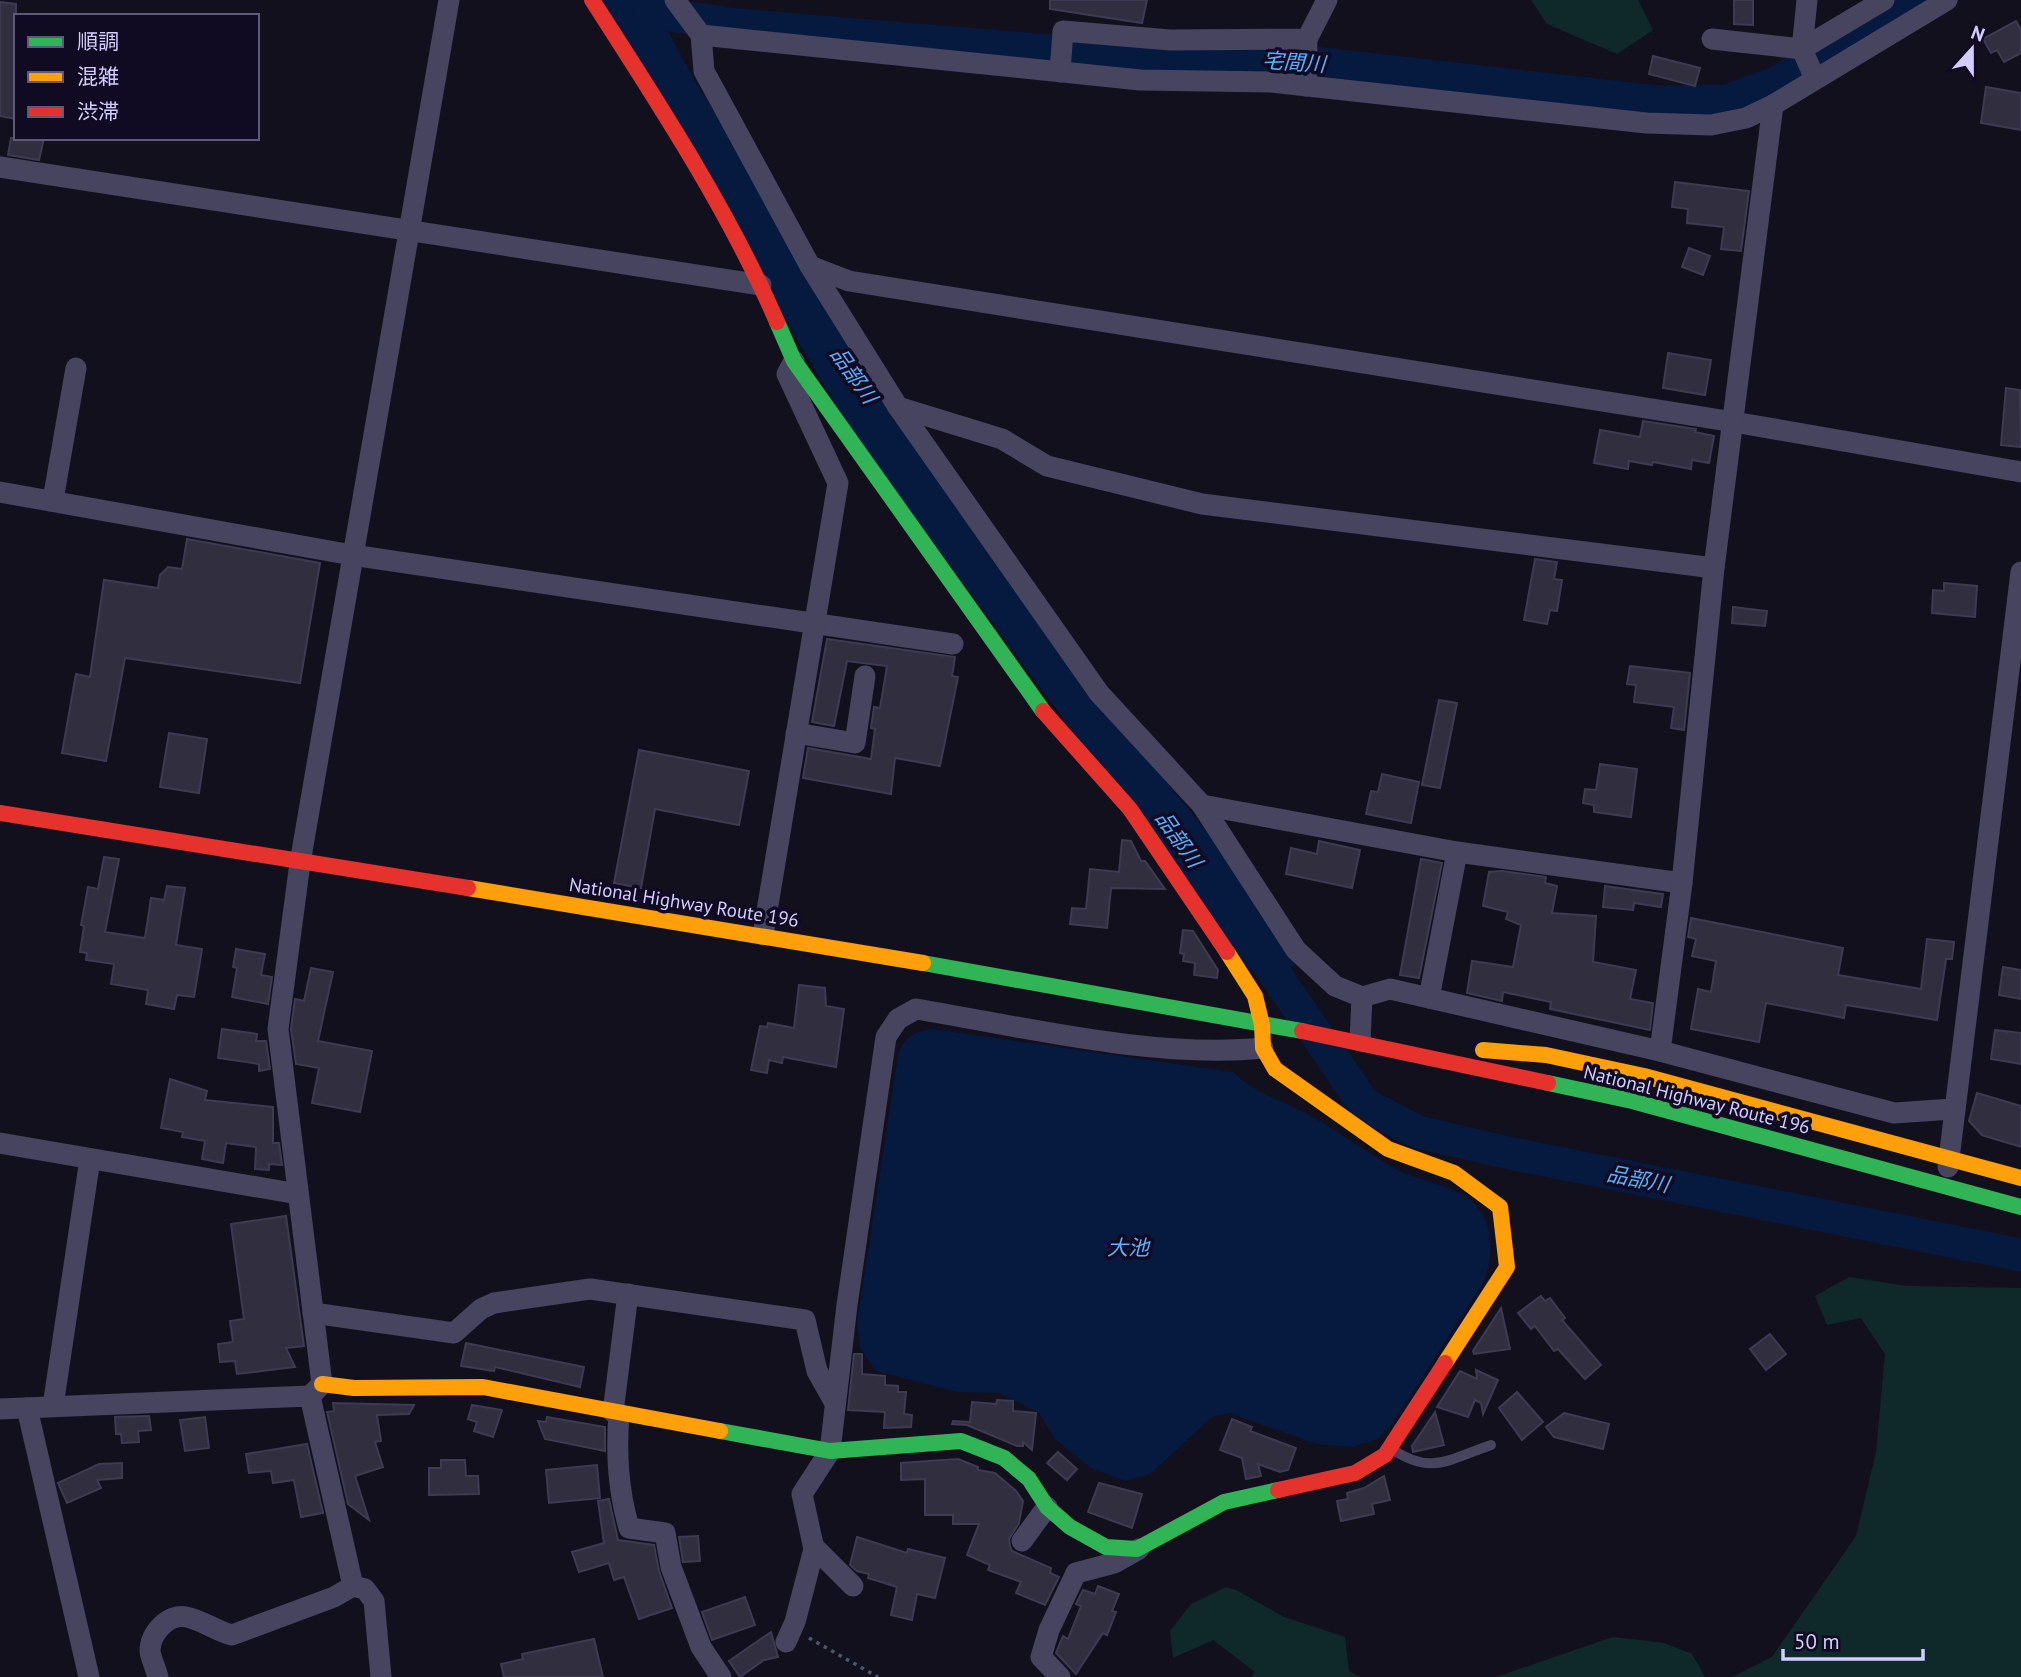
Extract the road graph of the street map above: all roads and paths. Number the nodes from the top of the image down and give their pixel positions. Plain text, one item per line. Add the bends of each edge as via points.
1 (449, 0) edge
2 (592, 0) edge
3 (675, 0) edge
4 (1327, 0) edge
5 (1807, 0) edge
6 (1884, 0) edge
7 (1947, 0) edge
8 (700, 35) junction
9 (1712, 39) dead end
10 (1307, 40) junction
11 (1808, 64) junction
12 (1060, 72) junction
13 (1306, 85) junction
14 (1773, 105) junction
15 (0, 167) edge
16 (408, 232) junction
17 (810, 266) junction
18 (761, 285) junction
19 (794, 361) junction
20 (76, 368) dead end
21 (898, 407) junction
22 (1734, 422) junction
23 (2021, 472) edge
24 (0, 492) edge
25 (53, 500) junction
26 (352, 555) junction
27 (1714, 568) junction
28 (2021, 572) edge
29 (814, 625) junction
30 (953, 644) dead end
31 (865, 676) dead end
32 (796, 733) junction
33 (1202, 805) junction
34 (0, 813) edge
35 (1457, 852) junction
36 (300, 863) junction
37 (1682, 883) junction
38 (763, 935) junction
39 (1362, 997) junction
40 (1429, 998) junction
41 (1262, 1025) junction
42 (1353, 1040) junction
43 (1263, 1048) junction
44 (1660, 1051) junction
45 (1953, 1109) junction
46 (0, 1143) edge
47 (1949, 1157) junction
48 (90, 1158) junction
49 (2021, 1178) edge
50 (1945, 1185) junction
51 (298, 1194) junction
52 (2021, 1207) edge
53 (628, 1294) junction
54 (313, 1313) junction
55 (316, 1390) junction
56 (835, 1403) junction
57 (53, 1406) junction
58 (27, 1408) junction
59 (0, 1409) edge
60 (616, 1413) junction
61 (1491, 1445) dead end
62 (1389, 1448) junction
63 (830, 1451) junction
64 (1047, 1507) junction
65 (1022, 1541) dead end
66 (1153, 1541) junction
67 (814, 1547) junction
68 (353, 1586) junction
69 (853, 1586) dead end
70 (789, 1636) joint
71 (716, 1676) edge
72 (89, 1677) edge
73 (158, 1677) edge
74 (381, 1677) edge
75 (878, 1677) edge
76 (1060, 1677) edge

1 - 16 street
2 - 18 main road via 655,98
3 - 8 street
4 - 10 street
5 - 11 street
6 - 11 street
7 - 11 street
8 - 12 street
8 - 17 street via 704,71
9 - 11 street
10 - 12 street via 1170,40 1063,31
10 - 13 street
11 - 14 street
12 - 13 street via 1140,80
13 - 14 street via 1659,124 1711,125 1746,118
14 - 22 street
15 - 16 street
16 - 18 street
16 - 26 street
17 - 21 street
17 - 22 street via 849,281
18 - 19 main road
19 - 29 street via 787,374 838,484
19 - 41 main road via 1038,705 1130,809 1190,893 1255,996
20 - 25 street
21 - 27 street via 1002,439 1047,466 1202,504
21 - 33 street via 1099,693
22 - 23 street
22 - 27 street
24 - 25 street
25 - 26 street
26 - 29 street
26 - 36 street
27 - 37 street
28 - 45 street
29 - 30 street
29 - 32 street
31 - 32 street via 855,743
32 - 38 street
33 - 35 street
33 - 39 street via 1296,950 1335,986
34 - 36 main road, National Highway Route 196
35 - 37 street
35 - 40 street
36 - 38 main road, National Highway Route 196
36 - 51 street via 278,1029
37 - 44 street
38 - 41 main road, National Highway Route 196
39 - 40 street via 1390,989
39 - 42 street
40 - 44 street
41 - 42 main road, National Highway Route 196
41 - 43 main road
42 - 47 main road, National Highway Route 196 via 1545,1055 1644,1076
42 - 50 main road, National Highway Route 196 via 1632,1101
43 - 56 street via 1221,1052 1150,1046 916,1009 898,1019 886,1037
43 - 62 main road via 1275,1069 1388,1149 1454,1173 1500,1207 1507,1267
44 - 45 street via 1894,1113
45 - 47 street
46 - 48 street
47 - 49 main road, National Highway Route 196
47 - 50 street
48 - 51 street
48 - 57 street
50 - 52 main road, National Highway Route 196
51 - 54 street
53 - 54 street via 590,1289 494,1303 454,1333
53 - 56 street via 805,1321 817,1371
53 - 60 street
54 - 55 street
55 - 57 street
55 - 60 main road via 482,1387
55 - 68 street
56 - 63 street
57 - 58 street
58 - 59 street
58 - 72 street
60 - 63 main road
60 - 71 street via 616,1457 629,1528 665,1533 671,1567
61 - 62 lane via 1432,1465 1409,1462
62 - 66 main road via 1355,1473 1224,1502
63 - 64 main road via 961,1441 1004,1458 1029,1479
63 - 67 street via 802,1494
64 - 65 street
64 - 66 main road via 1070,1527 1106,1547 1136,1549
66 - 76 street via 1114,1563 1076,1573 1048,1630 1041,1657
67 - 69 street
67 - 70 street
68 - 73 street via 232,1635 177,1616 166,1622 153,1641 150,1651
68 - 74 street via 365,1589 374,1601
70 - 75 path via 844,1655

